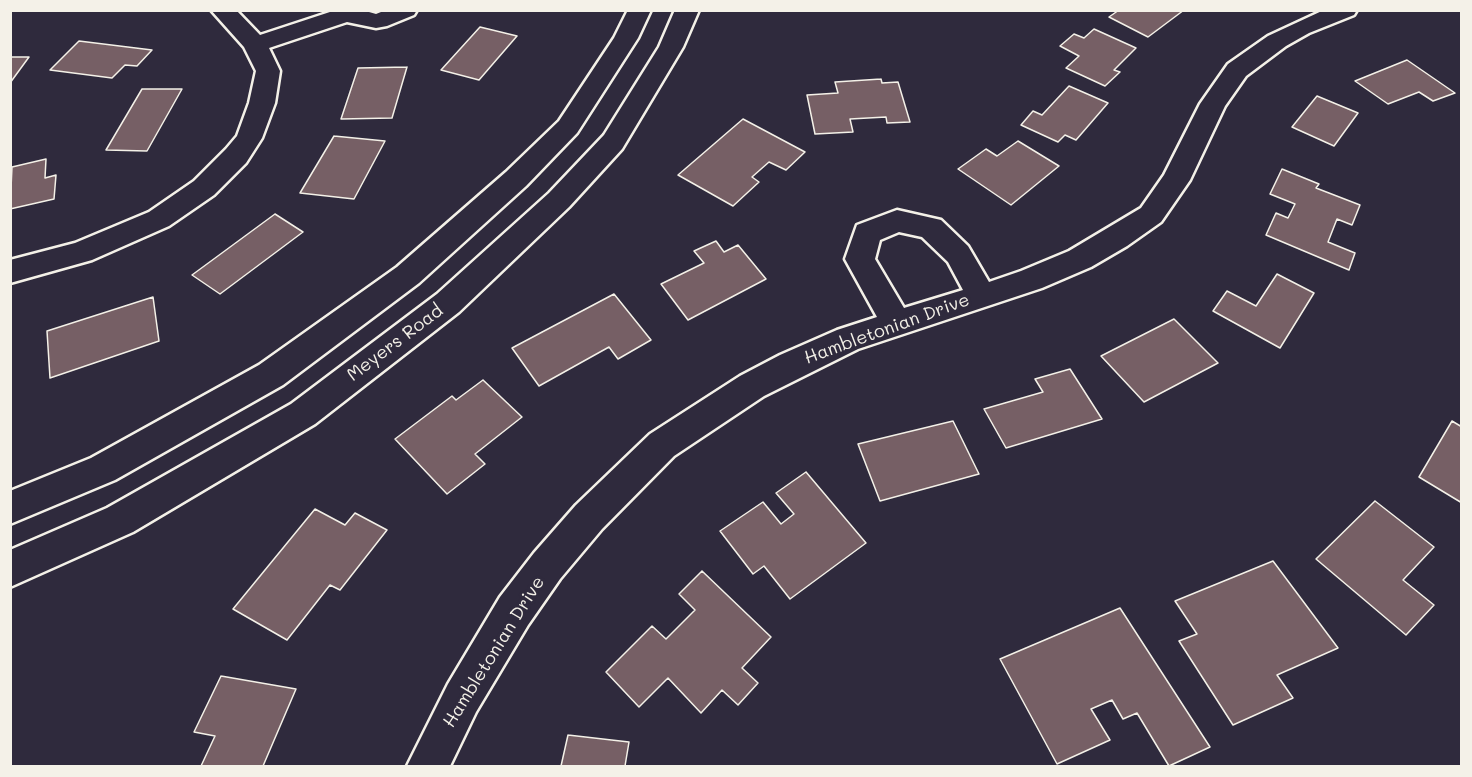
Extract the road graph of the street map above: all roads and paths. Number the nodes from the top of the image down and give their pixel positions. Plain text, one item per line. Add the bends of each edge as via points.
1 (222, 10) edge
2 (406, 10) edge
3 (640, 10) edge
4 (687, 10) edge
5 (1346, 10) edge
6 (348, 12) edge
7 (255, 44) junction
8 (10, 272) edge
9 (981, 295) junction
10 (896, 323) junction
11 (10, 508) edge
12 (10, 569) edge
13 (428, 766) edge

1 - 7 street
2 - 6 street via 376,21
3 - 11 street via 568,128 408,275 271,375 103,469
4 - 12 street, Meyers Road via 671,47 613,142 559,200 448,303 303,414 120,520
5 - 9 street, Hambletonian Drive via 1276,41 1238,70 1213,104 1176,180 1150,215 1080,259
6 - 7 street
7 - 8 street via 268,71 262,103 249,138 204,188 159,219 82,252
9 - 10 street, Hambletonian Drive
9 - 10 street via 958,254 931,228 897,221 867,233 860,259
10 - 13 street, Hambletonian Drive via 791,365 662,445 589,517 514,611 462,698

